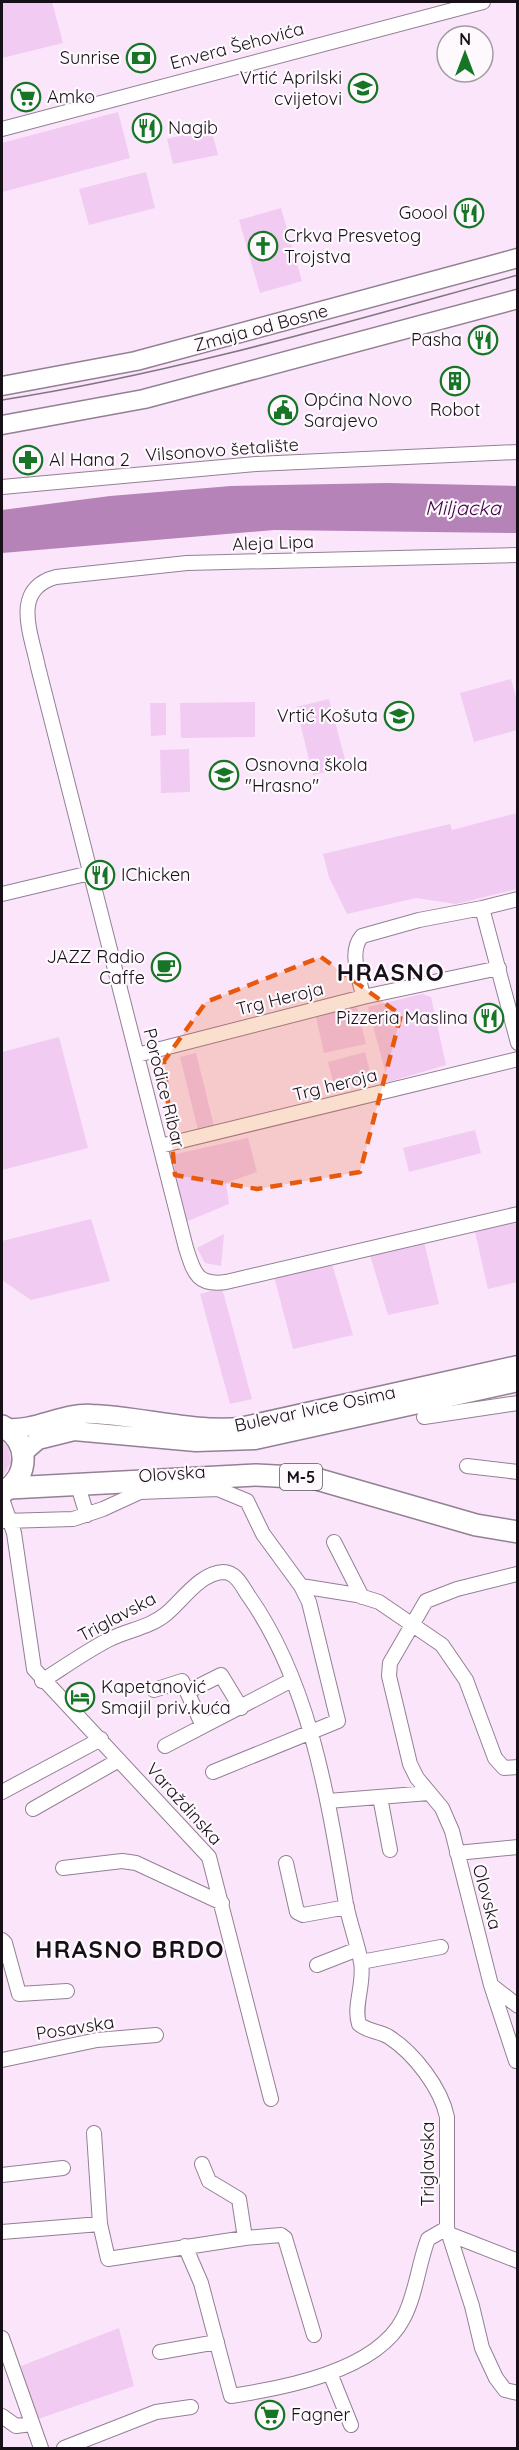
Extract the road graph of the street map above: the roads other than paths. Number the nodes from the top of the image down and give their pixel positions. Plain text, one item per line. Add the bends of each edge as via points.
1 (483, 2) edge
2 (2, 129) edge
3 (518, 258) edge
4 (518, 299) edge
5 (2, 386) edge
6 (2, 425) edge
7 (518, 452) edge
8 (2, 487) edge
9 (518, 555) edge
10 (34, 588) joint
11 (90, 873) junction
12 (2, 894) edge
13 (518, 899) edge
14 (482, 908) junction
15 (499, 968) junction
16 (363, 997) junction
17 (518, 1043) edge
18 (137, 1055) junction
19 (518, 1059) edge
20 (160, 1146) junction
21 (518, 1214) edge
22 (518, 1365) edge
23 (518, 1382) edge
24 (518, 1403) edge
25 (424, 1418) dead end
26 (4, 1427) edge
27 (23, 1459) junction
28 (467, 1466) dead end
29 (518, 1472) edge
30 (77, 1483) junction
31 (4, 1493) edge
32 (87, 1515) junction
33 (6, 1521) edge
34 (518, 1532) edge
35 (334, 1542) dead end
36 (517, 1574) edge
37 (301, 1586) junction
38 (362, 1597) junction
39 (413, 1627) junction
40 (292, 1680) junction
41 (42, 1681) junction
42 (154, 1690) dead end
43 (187, 1692) junction
44 (241, 1707) junction
45 (203, 1726) junction
46 (309, 1731) junction
47 (101, 1739) junction
48 (165, 1746) dead end
49 (119, 1760) junction
50 (518, 1767) edge
51 (213, 1772) dead end
52 (2, 1792) edge
53 (429, 1793) junction
54 (380, 1797) junction
55 (328, 1801) junction
56 (33, 1809) dead end
57 (518, 1847) edge
58 (390, 1850) dead end
59 (457, 1853) junction
60 (286, 1863) dead end
61 (63, 1868) dead end
62 (222, 1903) junction
63 (347, 1907) junction
64 (2, 1940) edge
65 (441, 1947) dead end
66 (359, 1956) junction
67 (317, 1965) dead end
68 (491, 1985) junction
69 (67, 1991) dead end
70 (518, 2006) edge
71 (156, 2035) dead end
72 (513, 2043) edge
73 (2, 2060) edge
74 (516, 2061) dead end
75 (272, 2098) dead end
76 (94, 2133) dead end
77 (202, 2164) dead end
78 (63, 2168) dead end
79 (2, 2175) edge
80 (100, 2223) junction
81 (448, 2231) junction
82 (2, 2232) edge
83 (245, 2238) junction
84 (185, 2246) junction
85 (518, 2261) edge
86 (314, 2335) dead end
87 (2, 2338) edge
88 (217, 2342) junction
89 (160, 2352) dead end
90 (330, 2373) junction
91 (518, 2392) edge
92 (191, 2407) dead end
93 (2, 2416) edge
94 (32, 2424) junction
95 (351, 2425) dead end
96 (41, 2448) edge
97 (64, 2448) edge

1 - 2 street, Envera Šehovića
3 - 5 main road, Zmaja od Bosne via 136,362
4 - 6 main road via 155,396
7 - 8 street, Vilsonovo šetalište via 256,464
9 - 10 street, Aleja Lipa via 187,563 56,577 41,581
10 - 11 street, Porodice Ribar via 27,608 38,667
11 - 12 street
11 - 18 street, Porodice Ribar
13 - 14 street
14 - 15 street
14 - 16 street via 362,936 356,942 355,952
15 - 16 street, Trg Heroja
15 - 17 street
16 - 18 street, Trg Heroja
18 - 20 street, Porodice Ribar
19 - 20 street, Trg heroja
20 - 21 street, Porodice Ribar via 193,1269 204,1281 213,1283
22 - 26 main road, Bulevar Ivice Osima via 240,1427 193,1426 90,1414 57,1417 25,1427
23 - 27 main road, Bulevar Ivice Osima via 255,1440 196,1442 74,1431 38,1440
24 - 25 street
26 - 27 main road via 15,1435
27 - 30 main road, M-5 via 41,1477
27 - 31 main road via 16,1481
28 - 29 street
30 - 31 main road, M-5
30 - 32 street
30 - 34 main road, M-5 via 256,1475 312,1478 476,1525
31 - 33 street
32 - 33 street, Olovska via 63,1520
32 - 37 street, Olovska via 140,1492 209,1488 230,1492 252,1507 262,1534
33 - 41 street via 28,1644 34,1669
35 - 38 street
36 - 39 street, Olovska via 430,1598
37 - 38 street
37 - 46 street, Olovska via 309,1602 339,1716 338,1721
38 - 39 street via 379,1602
39 - 50 street via 451,1655 478,1707 495,1758 504,1768
39 - 53 street, Olovska via 390,1663 389,1676 410,1764
40 - 41 street, Triglavska via 266,1621 235,1576 222,1572 208,1576 155,1622 106,1641
40 - 44 street
40 - 46 street, Triglavska
41 - 47 street, Varaždinska
42 - 43 street via 179,1680
43 - 44 street via 221,1674
43 - 45 street
44 - 45 street
45 - 48 street
46 - 51 street
46 - 55 street, Triglavska
47 - 49 street, Varaždinska
47 - 52 street
49 - 56 street
49 - 62 street, Varaždinska via 206,1851
53 - 54 street
53 - 59 street, Olovska via 446,1815
54 - 55 street
54 - 58 street
55 - 63 street, Triglavska
57 - 59 street, Olovska
59 - 68 street, Olovska
60 - 63 street via 297,1912 303,1915
61 - 62 street via 136,1863
62 - 75 street, Varaždinska
63 - 66 street, Triglavska
64 - 69 street via 19,1994
65 - 66 street
66 - 67 street
66 - 81 street, Triglavska via 359,2024 408,2051 444,2103
68 - 70 street
68 - 72 street, Olovska
71 - 73 street, Posavska via 97,2040
72 - 74 street, Olovska
76 - 80 street
77 - 83 street via 209,2181 239,2199
78 - 79 street
80 - 82 street
80 - 84 street via 108,2259
81 - 85 street
81 - 90 street, Triglavska via 428,2239 403,2319 381,2346
81 - 91 street, Triglavska via 482,2348 505,2390
83 - 84 street
83 - 86 street via 285,2238
84 - 88 street via 201,2283
87 - 94 street
88 - 89 street
88 - 90 street via 231,2396
90 - 95 street
92 - 97 street via 156,2412
93 - 94 street via 16,2426
94 - 96 street

